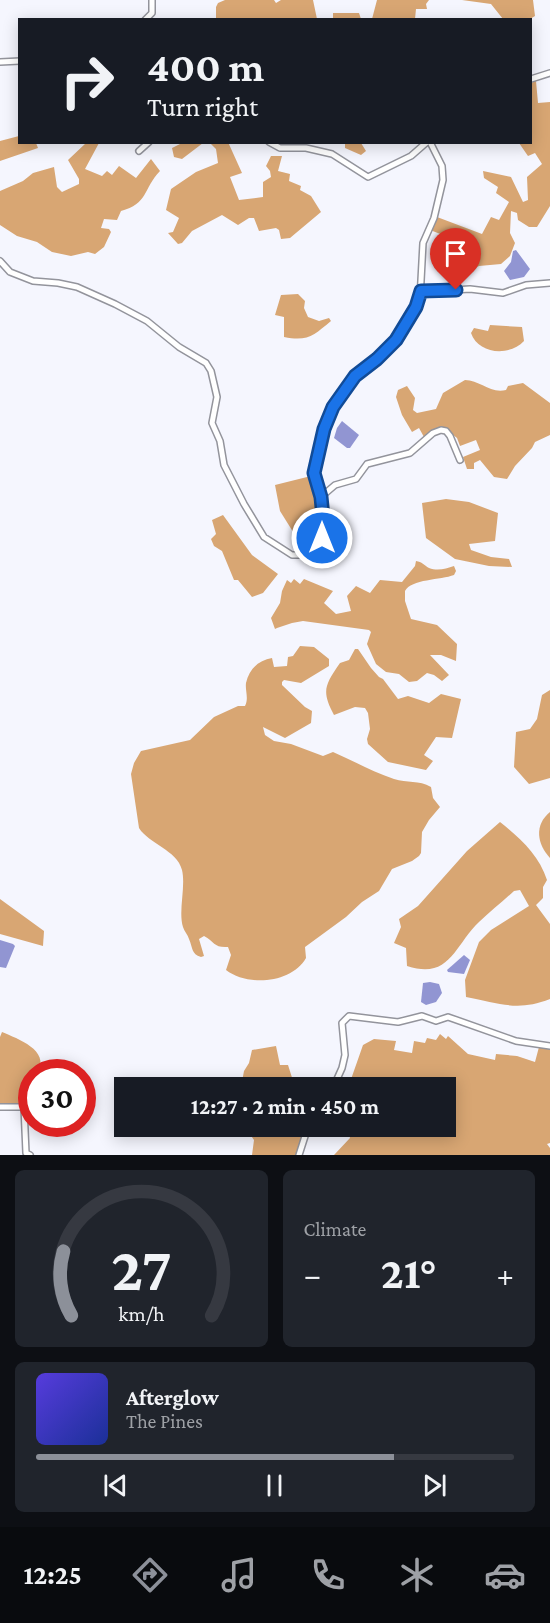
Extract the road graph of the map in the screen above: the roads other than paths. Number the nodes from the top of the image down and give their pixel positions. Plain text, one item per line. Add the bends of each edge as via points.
1 (152, 0) edge
2 (147, 18) edge
3 (18, 61) edge
4 (0, 62) edge
5 (550, 73) edge
6 (532, 80) edge
7 (147, 144) edge
8 (273, 144) edge
9 (426, 144) edge
10 (429, 144) edge
11 (139, 151) dead end
12 (0, 261) edge
13 (550, 283) edge
14 (421, 291) junction
15 (460, 460) dead end
16 (321, 497) junction
17 (550, 1046) edge
18 (337, 1077) edge
19 (0, 1107) edge
20 (305, 1137) edge
21 (30, 1155) edge
22 (299, 1155) edge

1 - 2 street via 152,13
3 - 4 street
5 - 6 street
7 - 11 street
8 - 9 street via 332,154 368,177 411,156
10 - 14 street via 442,166 443,180 423,243
12 - 16 street via 10,272 33,281 77,287 115,304 147,321 206,363 217,397 212,423 224,465 258,531 270,542 297,556 306,555 318,545 324,532
13 - 14 street via 526,285 503,293 470,289
14 - 16 street via 396,340 355,376 333,407 314,473
15 - 16 street via 450,436 441,430 410,453 367,464 356,479 335,485
17 - 18 street via 516,1041 448,1017 436,1021 422,1016 398,1022 349,1016 342,1023 345,1058
19 - 21 street via 24,1107 26,1153
20 - 22 street

